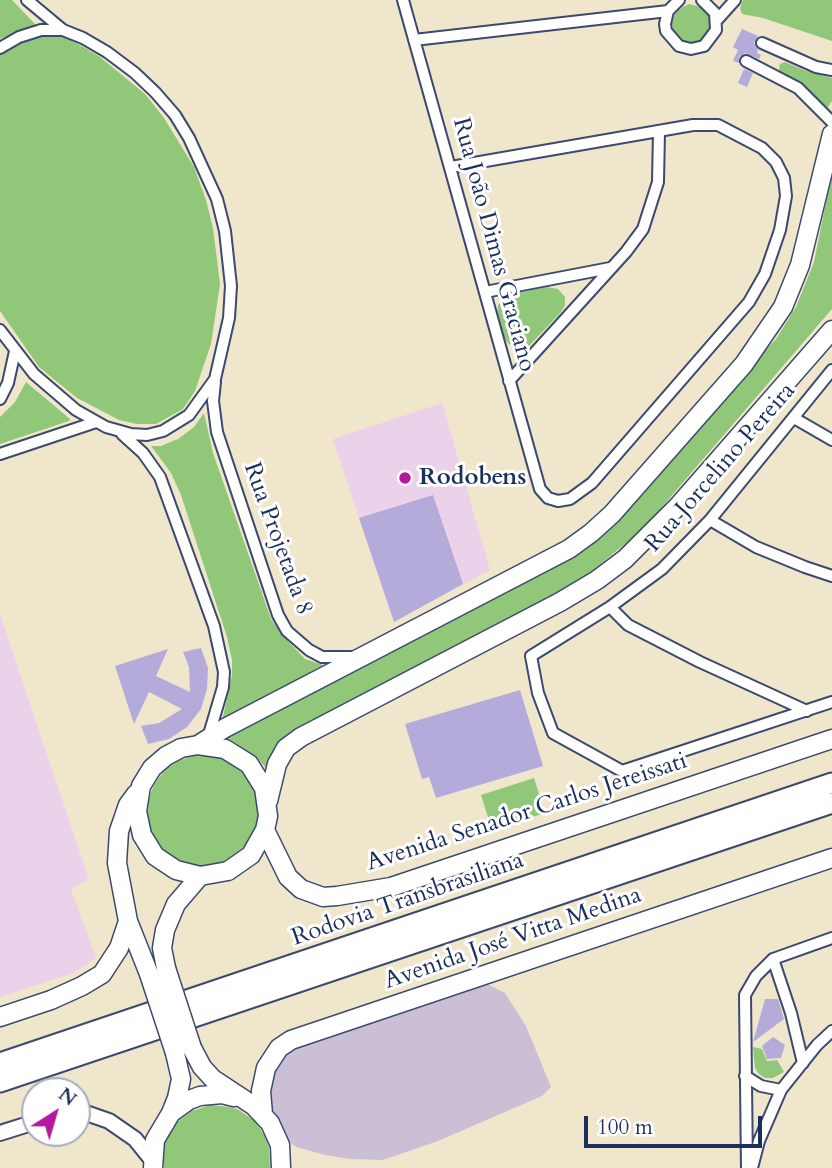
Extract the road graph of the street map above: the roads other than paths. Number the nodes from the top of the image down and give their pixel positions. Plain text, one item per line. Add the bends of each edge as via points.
1 (27, 0) edge
2 (403, 0) edge
3 (679, 0) edge
4 (702, 0) edge
5 (735, 0) edge
6 (668, 6) edge
7 (648, 12) junction
8 (717, 20) junction
9 (665, 24) junction
10 (63, 30) junction
11 (414, 40) junction
12 (762, 43) dead end
13 (0, 48) edge
14 (781, 51) junction
15 (746, 61) dead end
16 (832, 70) edge
17 (773, 73) junction
18 (832, 122) edge
19 (659, 132) junction
20 (832, 134) edge
21 (451, 167) junction
22 (610, 268) junction
23 (485, 292) junction
24 (0, 330) edge
25 (832, 330) edge
26 (15, 351) junction
27 (832, 370) edge
28 (215, 379) junction
29 (509, 381) junction
30 (0, 399) edge
31 (794, 418) junction
32 (96, 422) junction
33 (120, 432) junction
34 (832, 440) edge
35 (0, 454) edge
36 (710, 520) junction
37 (832, 576) edge
38 (610, 607) junction
39 (364, 655) junction
40 (832, 702) edge
41 (807, 711) junction
42 (832, 739) edge
43 (203, 741) junction
44 (832, 783) edge
45 (141, 786) junction
46 (268, 801) junction
47 (832, 803) edge
48 (265, 830) junction
49 (832, 858) edge
50 (200, 876) junction
51 (128, 921) junction
52 (832, 938) edge
53 (773, 959) junction
54 (157, 971) junction
55 (0, 1017) edge
56 (832, 1031) edge
57 (184, 1050) junction
58 (0, 1063) edge
59 (803, 1063) junction
60 (745, 1076) junction
61 (0, 1082) edge
62 (781, 1090) junction
63 (244, 1100) junction
64 (171, 1113) junction
65 (263, 1114) junction
66 (91, 1115) edge
67 (21, 1126) edge
68 (0, 1133) edge
69 (153, 1164) edge
70 (281, 1168) edge
71 (750, 1168) edge

1 - 10 street
2 - 11 street, Rua João Dimas Graciano
3 - 6 street
4 - 8 street
5 - 8 street
6 - 7 street
6 - 9 street
7 - 9 street
7 - 11 street
8 - 9 street via 710,41 691,49 673,42
10 - 13 street via 41,30
10 - 28 street via 135,73 175,115 204,167 225,231 231,286
11 - 21 street, Rua João Dimas Graciano
12 - 14 street
14 - 16 street
14 - 17 street
15 - 17 street
17 - 18 street via 798,88
19 - 21 street
19 - 22 street via 653,202 643,229
19 - 29 street, Rua João Dimas Graciano via 718,125 762,148 776,162 786,196 780,229 765,274 749,302 592,483 570,499 548,498 540,489
20 - 39 main road via 800,265 783,307 744,364 636,489 569,549
21 - 23 street, Rua João Dimas Graciano
22 - 23 street
22 - 29 street
23 - 29 street, Rua João Dimas Graciano
24 - 26 street
25 - 46 main road via 680,505 625,559 560,602 301,737 286,748 277,764
26 - 30 street
26 - 32 street via 34,374
27 - 31 street, Rua Jorcelino Pereira
28 - 33 street via 189,415 175,425 147,435
28 - 39 street, Rua Projetada 8 via 217,432 278,615 299,643 322,657
31 - 34 street
31 - 36 street, Rua Jorcelino Pereira
32 - 33 street
32 - 35 street
33 - 43 street via 160,477 214,625 223,687
36 - 37 street via 757,547
36 - 38 street, Rua Jorcelino Pereira via 662,569
38 - 41 street via 628,625
38 - 41 street, Rua Jorcelino Pereira via 531,656 553,733 622,771
39 - 43 main road
40 - 41 street
42 - 48 main road, Avenida Senador Carlos Jereissati via 391,887 337,896 323,897 301,889 288,877
43 - 45 main road via 166,756
43 - 46 main road via 249,764
44 - 58 highway, Rodovia Transbrasiliana
45 - 50 main road via 137,811 148,846 165,864
45 - 51 main road via 119,831 117,863
46 - 48 main road
47 - 61 highway, Rodovia Transbrasiliana
48 - 50 main road via 260,844 241,864
49 - 65 main road, Avenida José Vitta Medina via 291,1040 279,1048 267,1068 261,1091
50 - 54 main road via 169,916
51 - 54 main road
51 - 55 main road via 119,948 102,974 51,1000
52 - 53 street
53 - 59 street
53 - 60 street via 755,976 745,995
54 - 57 main road, bridge
56 - 59 street
57 - 63 main road via 212,1079
57 - 64 main road
59 - 62 street
60 - 62 street via 761,1086
60 - 71 street
62 - 71 street
63 - 64 main road via 222,1094 200,1096
63 - 65 main road
64 - 69 main road via 155,1140
65 - 70 main road via 276,1134
66 - 69 street via 135,1139
67 - 68 street

